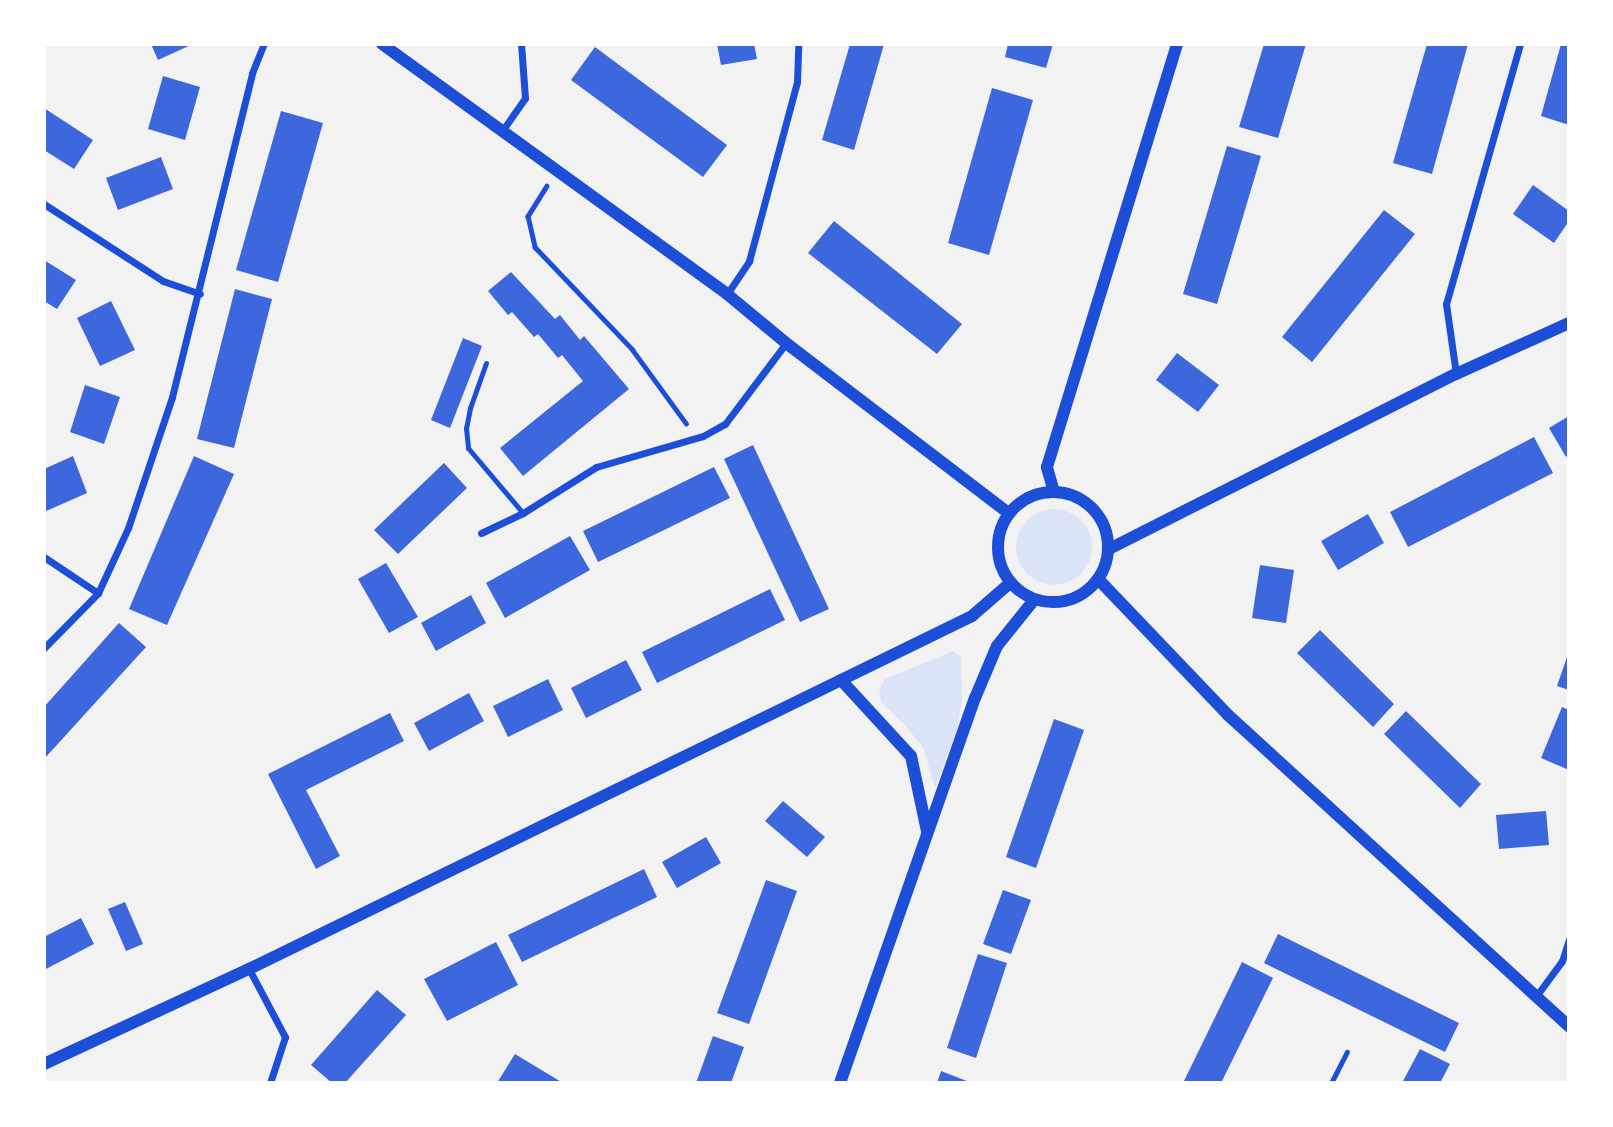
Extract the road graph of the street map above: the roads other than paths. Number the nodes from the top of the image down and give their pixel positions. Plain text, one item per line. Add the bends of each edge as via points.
1 (264, 44) edge
2 (382, 44) edge
3 (521, 44) edge
4 (798, 44) edge
5 (1177, 44) edge
6 (1520, 44) edge
7 (502, 131) junction
8 (44, 205) edge
9 (200, 294) junction
10 (727, 294) junction
11 (1569, 323) edge
12 (786, 343) junction
13 (486, 363) dead end
14 (1456, 374) junction
15 (1054, 492) junction
16 (523, 513) junction
17 (1008, 513) junction
18 (481, 533) dead end
19 (1109, 549) junction
20 (44, 557) edge
21 (1099, 580) junction
22 (1010, 583) junction
23 (98, 593) junction
24 (1034, 600) junction
25 (44, 648) edge
26 (841, 680) junction
27 (927, 831) junction
28 (1569, 939) edge
29 (249, 968) junction
30 (1537, 995) junction
31 (1569, 1026) edge
32 (1347, 1052) dead end
33 (44, 1064) edge
34 (270, 1083) edge
35 (841, 1083) edge
36 (1331, 1083) edge

1 - 9 street via 252,73
2 - 7 street
3 - 7 street via 525,98
4 - 10 street via 797,82 749,261
5 - 15 street via 1047,467
6 - 14 street via 1446,304
7 - 10 street
8 - 9 street via 163,281
9 - 23 street via 168,410 128,528
10 - 12 street
11 - 14 street
12 - 16 street via 725,424 694,439 596,467
12 - 17 street
13 - 16 lane via 470,408 468,448
14 - 19 street
15 - 17 street via 1021,501
15 - 19 street via 1081,499 1101,519
16 - 18 street
17 - 22 street via 998,536 999,561
19 - 21 street
20 - 23 street
21 - 24 street via 1081,596 1058,603
21 - 30 street via 1228,715
22 - 24 street
22 - 26 street via 972,617
23 - 25 street
24 - 27 street via 997,646
26 - 27 street via 911,756
26 - 29 street
27 - 35 street
28 - 30 street via 1562,961
29 - 33 street
29 - 34 street via 285,1037
30 - 31 street
32 - 36 lane

